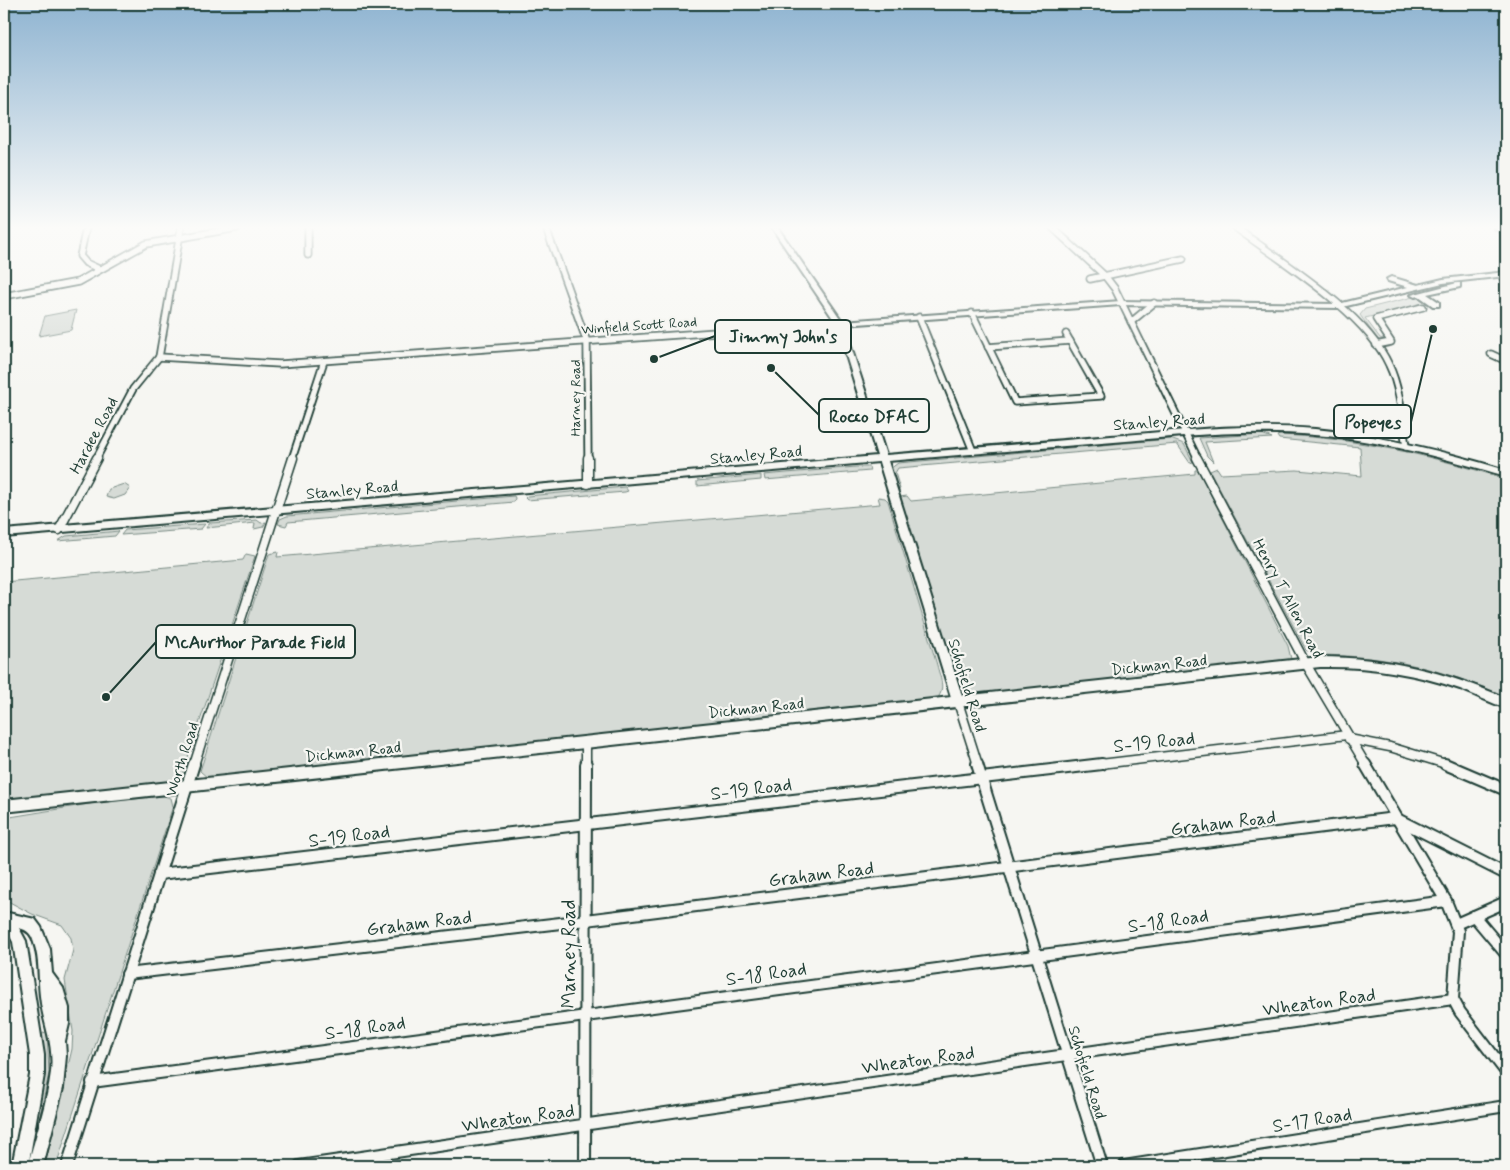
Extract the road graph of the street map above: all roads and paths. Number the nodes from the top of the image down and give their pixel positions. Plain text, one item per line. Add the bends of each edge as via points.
1 (72, 283) edge
2 (172, 283) edge
3 (566, 283) edge
4 (812, 283) edge
5 (1109, 283) edge
6 (1307, 283) edge
7 (1394, 283) edge
8 (1402, 283) edge
9 (1433, 283) edge
10 (1436, 283) edge
11 (1468, 283) edge
12 (1396, 292) junction
13 (1421, 294) junction
14 (4, 296) edge
15 (1121, 303) junction
16 (1154, 303) junction
17 (1436, 304) dead end
18 (1338, 306) junction
19 (1423, 307) dead end
20 (972, 313) junction
21 (919, 317) junction
22 (1130, 322) junction
23 (840, 323) junction
24 (1066, 334) dead end
25 (1070, 341) junction
26 (587, 342) junction
27 (1376, 344) junction
28 (988, 347) junction
29 (1491, 354) dead end
30 (159, 357) junction
31 (324, 361) junction
32 (1506, 361) edge
33 (1184, 433) junction
34 (1406, 447) junction
35 (973, 451) junction
36 (882, 459) junction
37 (1506, 474) edge
38 (588, 484) junction
39 (275, 511) junction
40 (59, 530) junction
41 (4, 534) edge
42 (1306, 664) junction
43 (958, 702) junction
44 (1506, 703) edge
45 (1348, 737) junction
46 (586, 742) junction
47 (981, 777) junction
48 (188, 786) junction
49 (1506, 790) edge
50 (4, 806) edge
51 (1395, 818) junction
52 (586, 824) junction
53 (1010, 867) junction
54 (159, 874) junction
55 (1506, 874) edge
56 (1446, 901) junction
57 (1506, 902) edge
58 (1474, 916) junction
59 (6, 919) edge
60 (586, 920) junction
61 (1456, 924) junction
62 (1506, 954) edge
63 (1036, 955) junction
64 (128, 974) junction
65 (1453, 999) junction
66 (586, 1015) junction
67 (1067, 1055) junction
68 (1506, 1072) edge
69 (92, 1082) junction
70 (1506, 1106) edge
71 (585, 1125) junction
72 (20, 1166) edge
73 (35, 1166) edge
74 (67, 1166) edge
75 (300, 1166) edge
76 (585, 1166) edge
77 (1102, 1166) edge
78 (1124, 1166) edge

1 - 14 street
2 - 30 street
3 - 26 street, Harney Road
4 - 23 street, Schofield Road
5 - 15 street, Henry T Allen Road
6 - 18 street
7 - 12 street via 1399,288
8 - 9 street via 1412,286
10 - 12 street, Winfield Scott Road
11 - 13 street
12 - 18 street, Winfield Scott Road
13 - 17 street
13 - 18 street via 1369,306
15 - 16 street, Winfield Scott Road
15 - 20 street, Winfield Scott Road
15 - 22 street, Henry T Allen Road
16 - 18 street, Winfield Scott Road
16 - 22 street
18 - 27 street
19 - 27 street via 1376,319 1391,342
20 - 21 street, Winfield Scott Road
20 - 28 street
21 - 23 street, Winfield Scott Road
21 - 35 street
22 - 33 street, Henry T Allen Road
23 - 26 street, Winfield Scott Road
23 - 36 street, Schofield Road
24 - 25 street
25 - 28 street
25 - 28 street via 1101,396 1015,402
26 - 31 street, Winfield Scott Road
26 - 38 street, Harney Road
27 - 34 street via 1391,371
29 - 32 street
30 - 31 street, Winfield Scott Road via 258,364
30 - 40 street, Hardee Road via 133,389
31 - 39 street, Worth Road
33 - 34 street, Stanley Road via 1314,432
33 - 35 street, Stanley Road
33 - 42 street, Henry T Allen Road
34 - 37 street, Stanley Road
35 - 36 street, Stanley Road
36 - 38 street, Stanley Road
36 - 43 street, Schofield Road
38 - 39 street, Stanley Road
39 - 40 street, Stanley Road
39 - 48 street, Worth Road
40 - 41 street, Stanley Road
42 - 43 street, Dickman Road
42 - 44 street, Dickman Road via 1347,661 1400,668 1457,683
42 - 45 street, Henry T Allen Road
43 - 46 street, Dickman Road
43 - 47 street, Schofield Road
45 - 47 street, S-19 Road
45 - 49 street, S-19 Road via 1434,758
45 - 51 street, Henry T Allen Road
46 - 48 street, Dickman Road
46 - 52 street, Marney Road
47 - 52 street, S-19 Road
47 - 53 street, Schofield Road
48 - 50 street, Dickman Road
48 - 54 street, Worth Road
51 - 53 street, Graham Road
51 - 55 street
51 - 56 street, Henry T Allen Road
52 - 54 street, S-19 Road
52 - 60 street, Marney Road
53 - 60 street, Graham Road
53 - 63 street, Schofield Road
54 - 64 street, Worth Road
56 - 61 street, Henry T Allen Road
56 - 63 street, S-18 Road
57 - 58 street
58 - 61 street
58 - 62 street
59 - 72 street via 19,941 37,1055 37,1075
59 - 73 street via 23,922 42,940 48,978 47,996 58,1042 54,1087
60 - 64 street, Graham Road
60 - 66 street, Marney Road
61 - 65 street, Henry T Allen Road
63 - 66 street, S-18 Road
63 - 67 street, Schofield Road
64 - 69 street, Worth Road
65 - 67 street, Wheaton Road
65 - 68 street
66 - 69 street, S-18 Road
66 - 71 street, Marney Road
67 - 71 street, Wheaton Road
67 - 77 street, Schofield Road
69 - 74 street, Worth Road
70 - 78 street, S-17 Road
71 - 75 street, Wheaton Road
71 - 76 street, Marney Road

